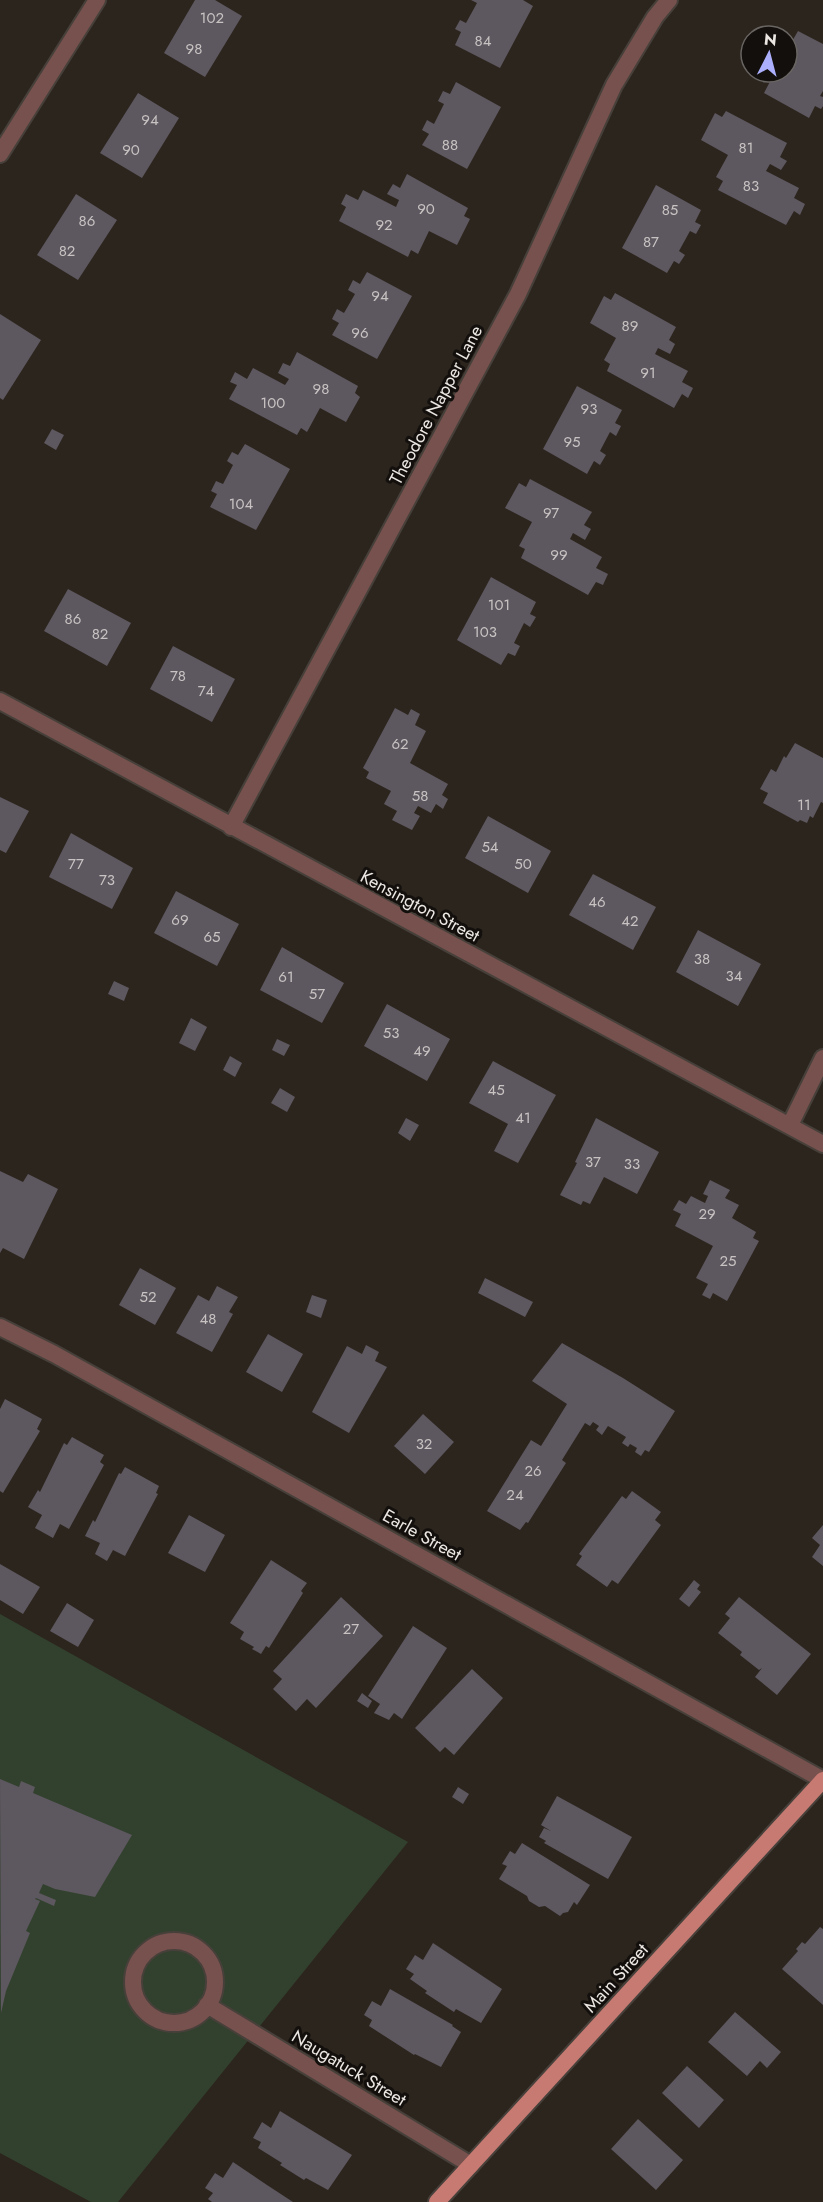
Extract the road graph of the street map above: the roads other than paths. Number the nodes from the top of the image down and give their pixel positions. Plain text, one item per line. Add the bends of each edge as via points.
1 (97, 0) edge
2 (669, 0) edge
3 (0, 154) edge
4 (0, 701) edge
5 (231, 827) junction
6 (823, 1058) edge
7 (790, 1125) junction
8 (823, 1144) edge
9 (0, 1327) edge
10 (823, 1780) edge
11 (207, 2005) junction
12 (471, 2165) junction
13 (437, 2202) edge

1 - 3 street
2 - 5 street, Theodore Napper Lane via 614,85 518,294
4 - 5 street, Kensington Street
5 - 7 street, Kensington Street
6 - 7 street
7 - 8 street, Kensington Street
9 - 10 street, Earle Street
10 - 12 main road, Main Street
11 - 11 street via 191,2020 177,2023 151,2017 135,1996 132,1982 140,1957 163,1942 183,1942 201,1951 214,1975
11 - 12 street, Naugatuck Street
12 - 13 main road, Main Street

